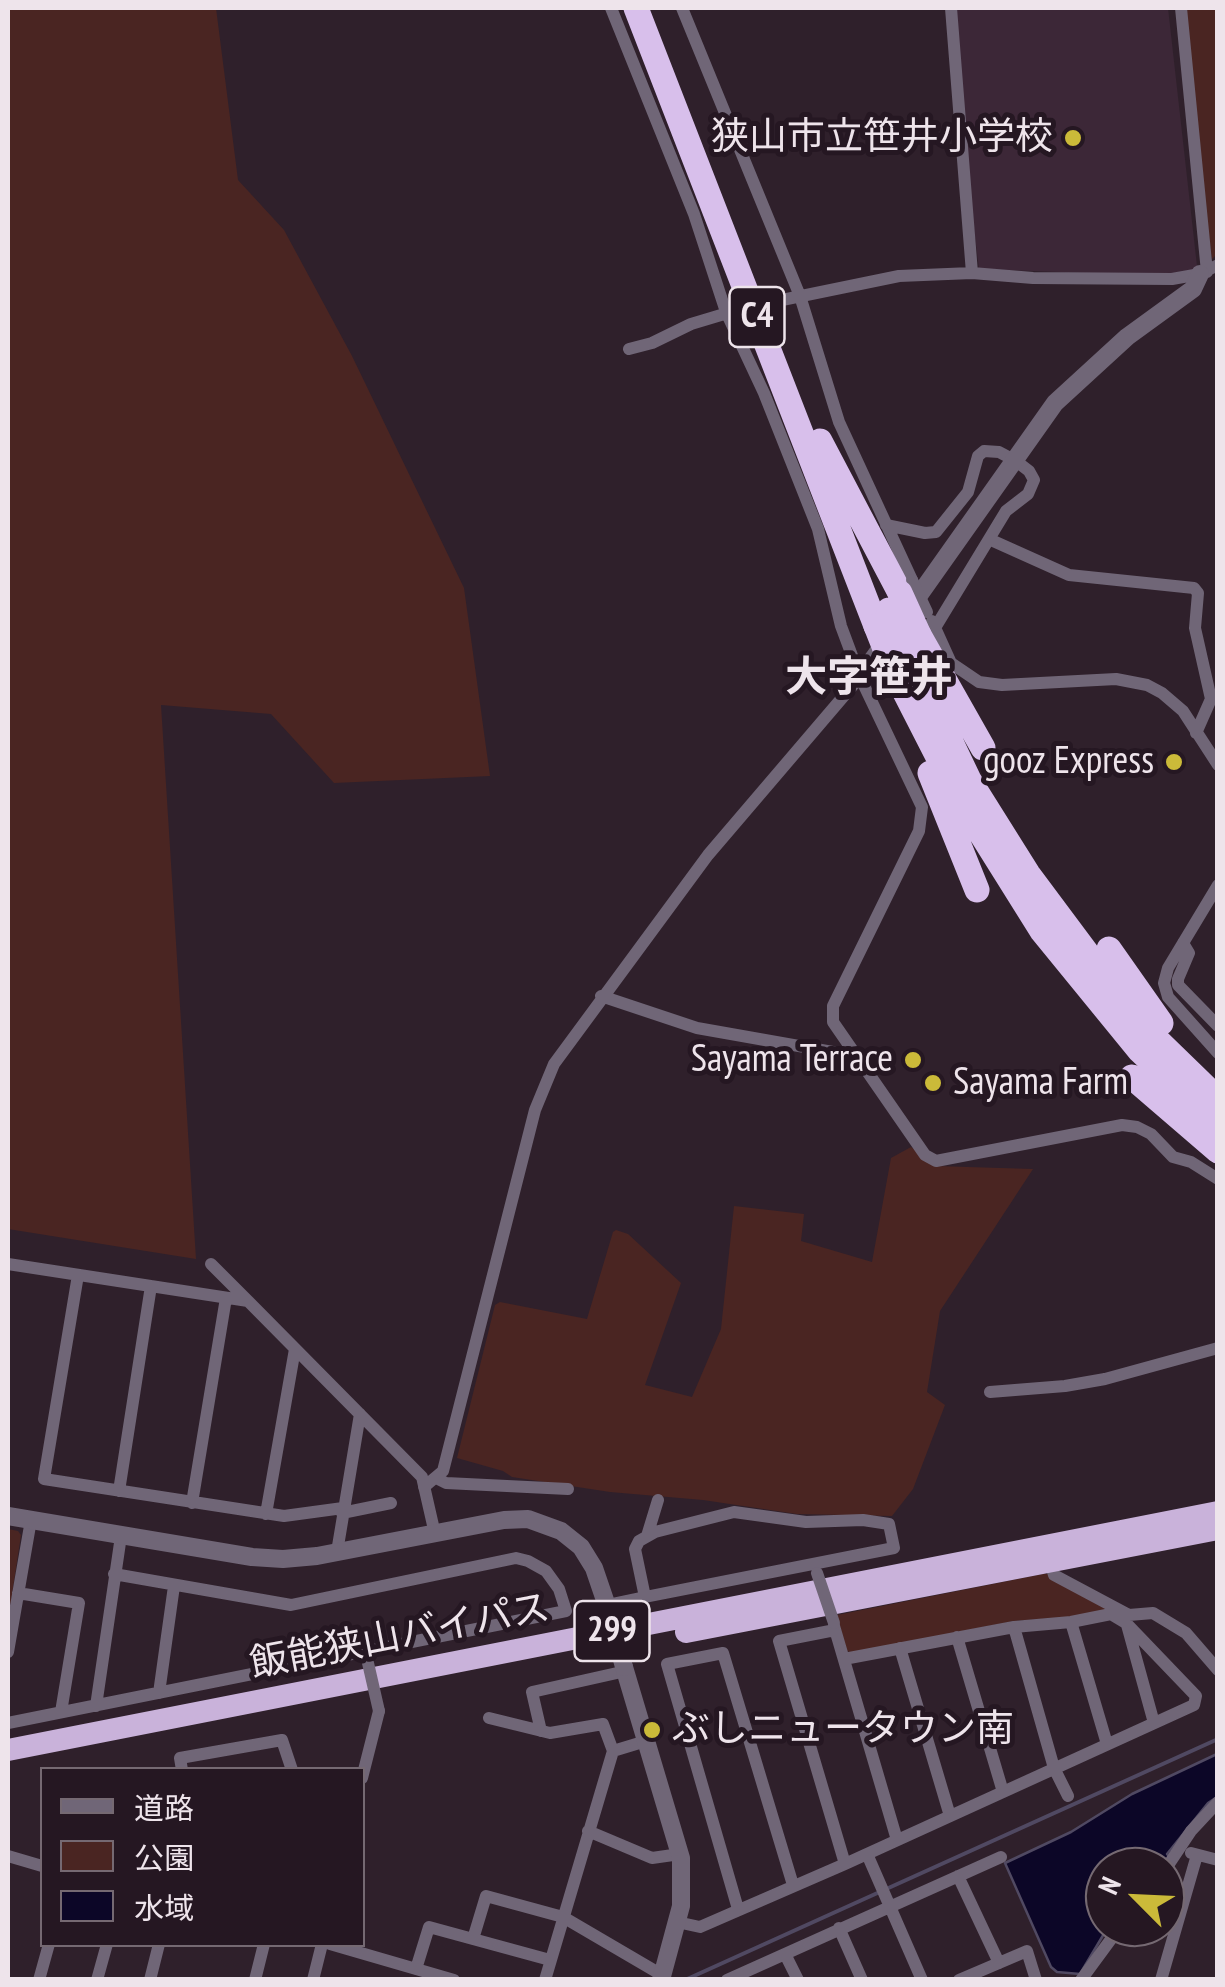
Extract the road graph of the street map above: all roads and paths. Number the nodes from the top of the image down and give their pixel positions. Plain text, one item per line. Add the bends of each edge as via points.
1 (610, 8) edge
2 (636, 8) edge
3 (654, 8) edge
4 (682, 8) edge
5 (952, 8) edge
6 (1181, 8) edge
7 (1208, 270) edge
8 (972, 273) junction
9 (800, 296) junction
10 (782, 300) dead end
11 (734, 310) junction
12 (630, 349) dead end
13 (1016, 461) junction
14 (886, 525) junction
15 (991, 540) junction
16 (894, 602) junction
17 (917, 639) junction
18 (860, 677) junction
19 (1214, 692) edge
20 (1196, 732) junction
21 (983, 748) dead end
22 (1218, 765) edge
23 (1218, 885) edge
24 (977, 890) dead end
25 (1183, 943) junction
26 (1108, 949) dead end
27 (601, 996) junction
28 (1218, 1026) edge
29 (851, 1051) junction
30 (1218, 1052) edge
31 (1132, 1078) dead end
32 (1218, 1087) edge
33 (1218, 1099) edge
34 (1218, 1124) edge
35 (1209, 1151) edge
36 (1191, 1162) junction
37 (1218, 1179) edge
38 (8, 1264) edge
39 (211, 1264) dead end
40 (78, 1275) junction
41 (151, 1286) junction
42 (226, 1298) junction
43 (248, 1301) junction
44 (1218, 1348) edge
45 (295, 1349) junction
46 (990, 1392) dead end
47 (360, 1414) junction
48 (438, 1478) junction
49 (424, 1488) junction
50 (568, 1489) dead end
51 (119, 1491) junction
52 (658, 1500) dead end
53 (391, 1503) dead end
54 (192, 1504) junction
55 (342, 1510) junction
56 (1218, 1512) edge
57 (266, 1514) junction
58 (8, 1516) edge
59 (32, 1520) junction
60 (1218, 1529) edge
61 (435, 1534) junction
62 (120, 1536) junction
63 (647, 1536) junction
64 (337, 1552) junction
65 (1050, 1561) junction
66 (816, 1568) junction
67 (114, 1574) junction
68 (174, 1586) junction
69 (18, 1593) junction
70 (646, 1597) junction
71 (608, 1608) junction
72 (1071, 1622) junction
73 (1126, 1622) junction
74 (834, 1627) junction
75 (1014, 1627) junction
76 (957, 1637) junction
77 (900, 1648) junction
78 (8, 1652) edge
79 (366, 1657) junction
80 (844, 1659) junction
81 (625, 1669) junction
82 (1218, 1670) edge
83 (160, 1692) junction
84 (96, 1706) junction
85 (61, 1712) junction
86 (489, 1718) dead end
87 (1154, 1722) junction
88 (8, 1724) edge
89 (541, 1731) junction
90 (646, 1741) junction
91 (1106, 1744) junction
92 (8, 1750) edge
93 (613, 1751) junction
94 (8, 1765) edge
95 (182, 1767) edge
96 (291, 1767) edge
97 (365, 1767) edge
98 (1054, 1768) junction
99 (1003, 1792) junction
100 (1068, 1796) dead end
101 (1218, 1802) edge
102 (950, 1816) junction
103 (588, 1831) junction
104 (896, 1840) junction
105 (1183, 1847) edge
106 (1185, 1851) edge
107 (680, 1854) junction
108 (867, 1854) junction
109 (8, 1856) edge
110 (1198, 1856) junction
111 (1002, 1857) dead end
112 (1218, 1860) edge
113 (845, 1864) junction
114 (40, 1865) edge
115 (958, 1876) junction
116 (793, 1886) junction
117 (889, 1902) junction
118 (738, 1909) junction
119 (563, 1917) junction
120 (677, 1922) junction
121 (839, 1928) junction
122 (474, 1939) junction
123 (48, 1947) edge
124 (106, 1947) edge
125 (158, 1947) edge
126 (263, 1947) edge
127 (325, 1947) edge
128 (336, 1947) edge
129 (1105, 1947) edge
130 (785, 1954) junction
131 (550, 1960) junction
132 (999, 1964) junction
133 (422, 1973) edge
134 (662, 1977) edge
135 (731, 1979) edge
136 (39, 1980) edge
137 (98, 1980) edge
138 (150, 1980) edge
139 (255, 1980) edge
140 (313, 1980) edge
141 (454, 1980) edge
142 (545, 1980) edge
143 (798, 1980) edge
144 (862, 1980) edge
145 (922, 1980) edge
146 (959, 1980) edge
147 (1036, 1980) edge
148 (1081, 1980) edge
149 (1161, 1980) edge

1 - 11 street
2 - 16 highway, C4
3 - 16 highway, C4 via 818,436
4 - 9 street
5 - 8 street
6 - 7 street
7 - 8 street via 1172,279
7 - 13 street via 1055,403
8 - 9 street via 899,276
9 - 10 street
9 - 14 street via 834,408
11 - 12 street
11 - 18 street via 818,529
13 - 14 street via 999,452 978,456 968,492 936,532
13 - 15 street via 1030,471 1033,488 1006,511
13 - 18 street
14 - 16 street
15 - 17 street
15 - 19 street via 1069,574 1194,588 1195,628
16 - 17 highway, C4, bridge
16 - 17 highway, bridge
17 - 20 street via 980,682 1130,681 1162,692
17 - 21 highway
17 - 24 highway via 912,729
17 - 33 highway, C4 via 970,780 1028,874 1154,1038
17 - 34 highway, C4 via 967,813 1042,931 1140,1051
18 - 27 street via 708,855
18 - 29 street via 922,807 922,820 833,1006 833,1022
19 - 20 street
20 - 22 street
23 - 25 street
25 - 28 street via 1189,953 1178,985
25 - 30 street via 1164,982 1168,997
26 - 32 highway
27 - 29 street via 697,1028
27 - 48 street via 540,1092
29 - 36 street via 936,1162 1138,1126
31 - 35 highway
35 - 36 street
36 - 37 street
38 - 40 street
39 - 43 street
40 - 41 street
40 - 51 street via 44,1479
41 - 42 street
41 - 51 street
42 - 43 street
42 - 54 street
43 - 45 street
44 - 46 street via 1105,1379
45 - 47 street
45 - 57 street
47 - 49 street via 422,1478
47 - 55 street
48 - 49 street
48 - 50 street
49 - 61 street
51 - 54 street
52 - 63 street
53 - 55 street
54 - 57 street
55 - 57 street
55 - 64 street
56 - 92 highway, 飯能狭山バイパス / 299
58 - 59 street
59 - 62 street
59 - 69 street
60 - 65 highway, 飯能狭山バイパス / 299
61 - 64 street
61 - 71 street via 516,1519 553,1526 588,1556
62 - 64 street via 265,1558
62 - 67 street
63 - 66 street via 734,1512 889,1524 894,1548
63 - 70 street via 635,1549
65 - 82 street via 1054,1575 1129,1615 1154,1613 1186,1632
65 - 94 highway, 飯能狭山バイパス / 299
66 - 70 street
66 - 74 street, bridge
67 - 68 street
67 - 84 street
68 - 79 street via 290,1605 516,1558 546,1571 566,1611
68 - 83 street
69 - 78 street
69 - 85 street via 79,1603
70 - 71 street
71 - 81 street, bridge
72 - 73 street via 1110,1614
72 - 75 street
72 - 91 street
73 - 87 street
73 - 87 street via 1196,1696 1194,1705
74 - 80 street
74 - 113 street via 780,1641
75 - 76 street
75 - 98 street
76 - 77 street
76 - 99 street
77 - 80 street
77 - 102 street
79 - 83 street
79 - 97 street, bridge via 379,1711
80 - 104 street
81 - 89 street via 532,1692
81 - 90 street
83 - 84 street
84 - 85 street
85 - 88 street
86 - 89 street
87 - 91 street
89 - 93 street via 603,1724
90 - 93 street
90 - 107 street
91 - 98 street
93 - 103 street
95 - 96 street via 180,1758 282,1740
98 - 99 street
98 - 100 street
99 - 102 street
101 - 105 street
102 - 104 street
103 - 107 street via 652,1858
103 - 119 street
104 - 108 street
106 - 110 street
107 - 120 street
108 - 113 street
108 - 117 street
109 - 114 street
110 - 112 street
110 - 149 street
111 - 115 street
113 - 116 street
115 - 117 street
115 - 132 street
116 - 118 street
116 - 118 street via 723,1652 667,1664
117 - 121 street
117 - 145 street
118 - 120 street via 700,1927
119 - 122 street via 486,1896
119 - 131 street
119 - 134 street
120 - 134 street
121 - 130 street
121 - 144 street
122 - 131 street
122 - 133 street via 430,1927
123 - 136 street
124 - 137 street
125 - 138 street
126 - 139 street
127 - 140 street
128 - 133 street
129 - 148 street
130 - 135 street
130 - 143 street
131 - 142 street
132 - 146 street
132 - 147 street via 1026,1951
133 - 141 street

